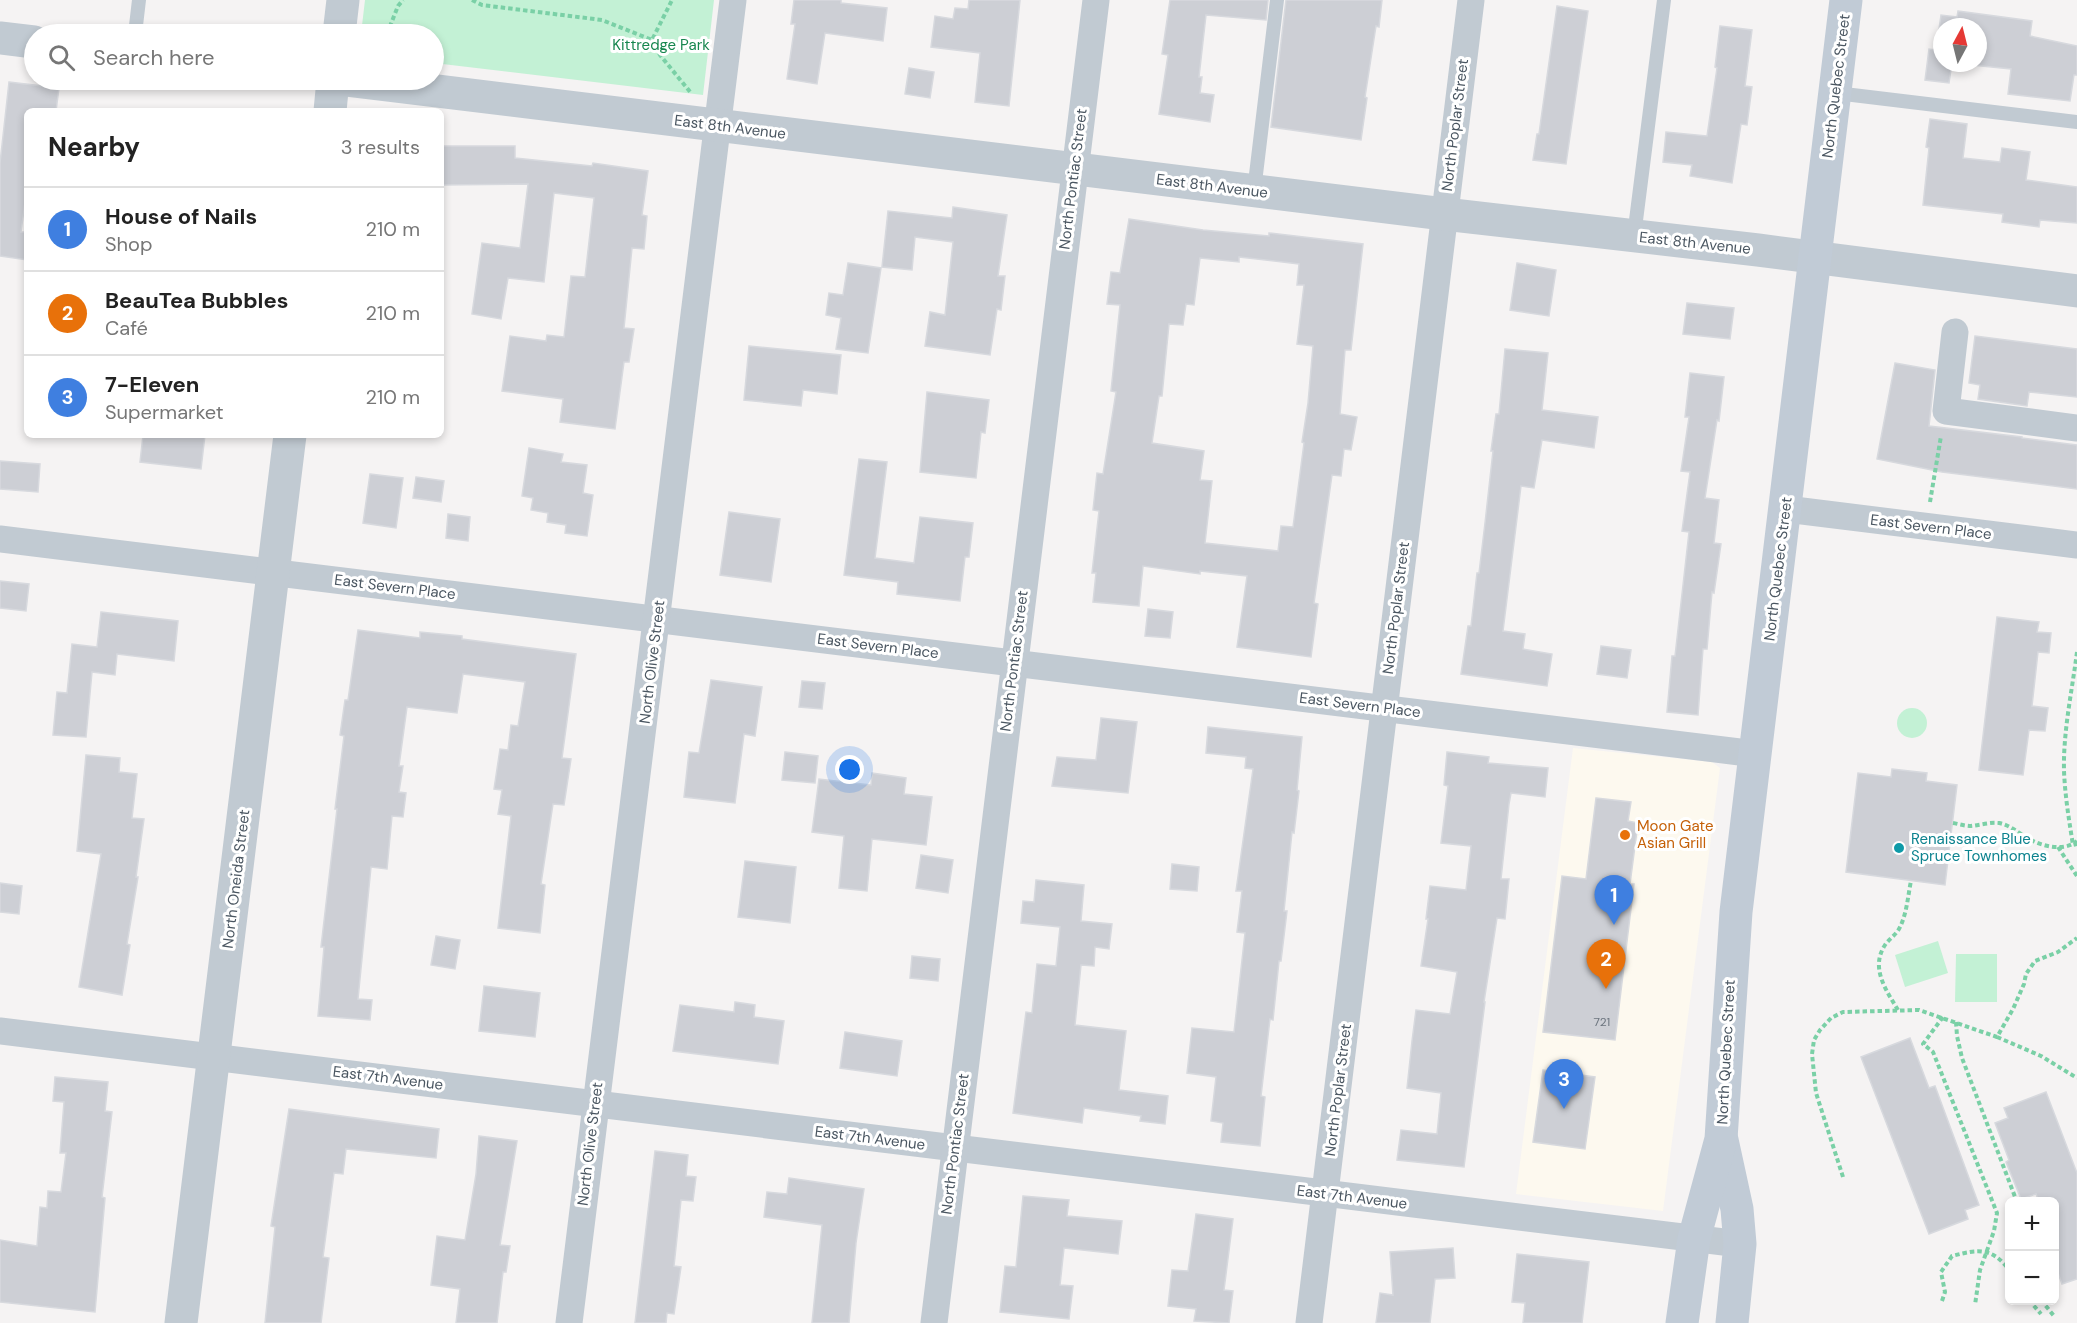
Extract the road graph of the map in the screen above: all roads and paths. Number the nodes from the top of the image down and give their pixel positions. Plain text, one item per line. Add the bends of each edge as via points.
1 (139, 0) edge
2 (343, 0) edge
3 (403, 0) edge
4 (472, 0) edge
5 (672, 0) edge
6 (733, 0) edge
7 (1096, 0) edge
8 (1277, 0) edge
9 (1471, 0) edge
10 (1664, 0) edge
11 (1846, 0) edge
12 (136, 24) edge
13 (340, 24) edge
14 (391, 24) edge
15 (0, 38) edge
16 (652, 40) junction
17 (24, 41) edge
18 (332, 90) edge
19 (428, 90) edge
20 (1836, 93) junction
21 (330, 108) edge
22 (2077, 122) edge
23 (705, 124) junction
24 (1074, 169) junction
25 (1254, 191) junction
26 (1444, 214) junction
27 (1634, 236) junction
28 (1816, 257) junction
29 (2077, 291) edge
30 (1955, 332) dead end
31 (2077, 428) edge
32 (290, 438) edge
33 (1938, 450) dead end
34 (1929, 503) dead end
35 (1786, 509) junction
36 (0, 539) edge
37 (2077, 545) edge
38 (273, 572) junction
39 (658, 618) junction
40 (2077, 652) edge
41 (1014, 663) junction
42 (1384, 708) junction
43 (1756, 754) junction
44 (1953, 823) dead end
45 (2076, 843) edge
46 (2058, 847) junction
47 (2077, 876) edge
48 (1911, 881) dead end
49 (2077, 939) edge
50 (1898, 1011) junction
51 (1943, 1017) junction
52 (1956, 1022) junction
53 (0, 1031) edge
54 (1997, 1037) junction
55 (214, 1057) junction
56 (2077, 1078) edge
57 (595, 1104) junction
58 (1721, 1139) junction
59 (955, 1148) junction
60 (1843, 1177) dead end
61 (1326, 1194) junction
62 (2015, 1197) edge
63 (1694, 1239) junction
64 (1740, 1244) junction
65 (1986, 1251) junction
66 (2005, 1264) edge
67 (1942, 1301) dead end
68 (1975, 1305) dead end
69 (2033, 1305) edge
70 (2045, 1305) edge
71 (2041, 1314) dead end
72 (2054, 1316) dead end
73 (181, 1323) edge
74 (569, 1323) edge
75 (934, 1323) edge
76 (1309, 1323) edge
77 (1682, 1323) edge
78 (1733, 1323) edge

1 - 12 lane
2 - 13 street
3 - 14 path
4 - 16 path via 482,5 602,20
5 - 16 path
6 - 23 street, North Olive Street
7 - 24 street, North Pontiac Street
8 - 25 lane
9 - 26 street, North Poplar Street
10 - 27 lane
11 - 20 main road, North Quebec Street
15 - 17 street
16 - 23 path via 693,96
18 - 21 street
19 - 23 street, East 8th Avenue
20 - 22 lane
20 - 28 main road, North Quebec Street
23 - 24 street, East 8th Avenue
23 - 39 street, North Olive Street
24 - 25 street, East 8th Avenue
24 - 41 street, North Pontiac Street
25 - 26 street, East 8th Avenue
26 - 27 street, East 8th Avenue
26 - 42 street, North Poplar Street
27 - 28 street, East 8th Avenue
28 - 29 street, East 8th Avenue
28 - 35 main road, North Quebec Street
30 - 31 street via 1946,411
32 - 38 street, North Oneida Street
33 - 34 path
35 - 37 street, East Severn Place
35 - 43 main road, North Quebec Street
36 - 38 street, East Severn Place
38 - 39 street, East Severn Place
38 - 55 street, North Oneida Street
39 - 41 street, East Severn Place
39 - 57 street, North Olive Street
40 - 45 path via 2064,770 2067,807
41 - 42 street, East Severn Place
41 - 59 street, North Pontiac Street
42 - 43 street, East Severn Place
42 - 61 street, North Poplar Street
43 - 58 main road, North Quebec Street via 1734,935
44 - 46 path via 1999,823 2032,840
45 - 46 path
46 - 47 path
48 - 50 path via 1900,928 1879,956 1883,986
49 - 54 path via 2034,961
50 - 51 path via 1919,1010
50 - 60 path via 1843,1012 1831,1018 1814,1040 1816,1093
51 - 52 path
51 - 65 path via 1923,1044 1933,1052 1997,1213
52 - 54 path
52 - 62 path via 1962,1058
53 - 55 street, East 7th Avenue
54 - 56 path via 2041,1056
55 - 57 street, East 7th Avenue
55 - 73 street, North Oneida Street
57 - 59 street, East 7th Avenue
57 - 74 street, North Olive Street
58 - 63 main road, North Quebec Street
58 - 64 main road, North Quebec Street via 1737,1209
59 - 61 street, East 7th Avenue
59 - 75 street, North Pontiac Street
61 - 63 street, East 7th Avenue
61 - 76 street, North Poplar Street
63 - 64 street, East 7th Avenue
63 - 77 main road, North Quebec Street
64 - 78 main road, North Quebec Street
65 - 66 path
65 - 67 path via 1952,1256 1941,1272 1945,1292
65 - 68 path
69 - 71 path
70 - 72 path

